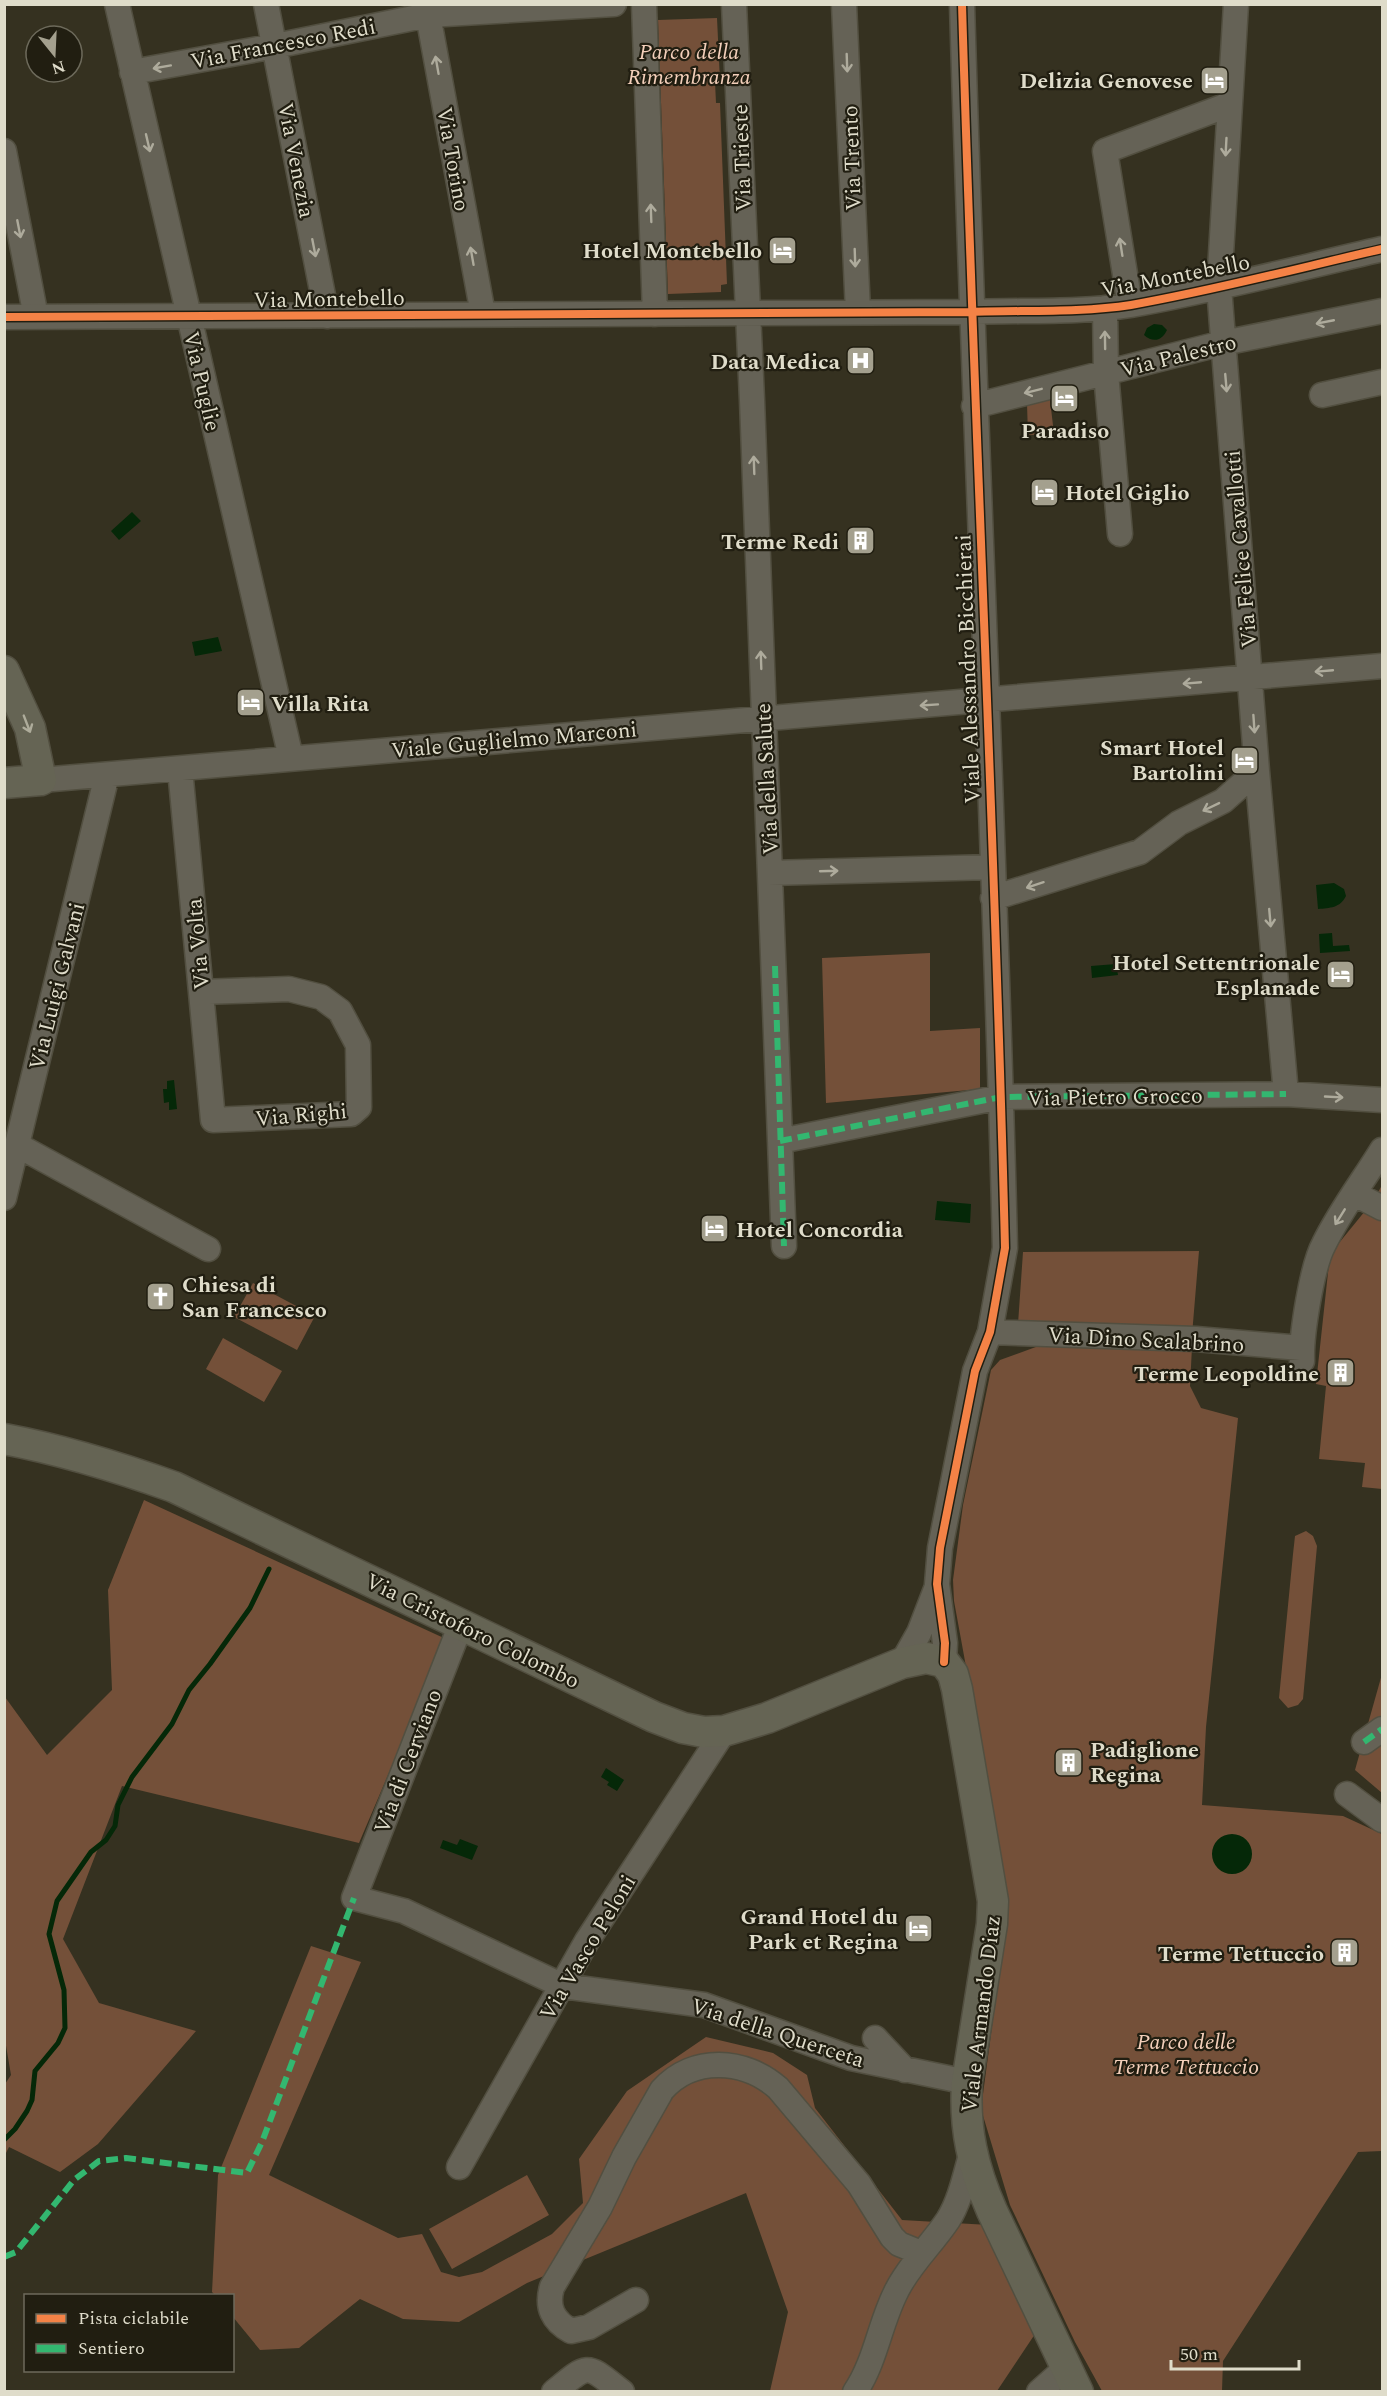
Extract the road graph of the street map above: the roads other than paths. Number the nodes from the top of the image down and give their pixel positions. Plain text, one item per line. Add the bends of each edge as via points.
1 (117, 4) edge
2 (266, 4) edge
3 (614, 4) edge
4 (644, 4) edge
5 (734, 4) edge
6 (844, 4) edge
7 (962, 4) edge
8 (1236, 4) edge
9 (427, 10) edge
10 (275, 46) junction
11 (132, 72) junction
12 (1228, 105) junction
13 (4, 151) edge
14 (7, 176) edge
15 (1383, 249) edge
16 (1219, 286) junction
17 (1130, 305) junction
18 (1105, 308) junction
19 (1383, 311) edge
20 (747, 312) junction
21 (858, 312) junction
22 (971, 312) junction
23 (483, 314) junction
24 (655, 314) junction
25 (188, 316) junction
26 (327, 316) junction
27 (4, 317) edge
28 (36, 317) junction
29 (1223, 343) junction
30 (1106, 373) junction
31 (1383, 382) edge
32 (1322, 395) dead end
33 (974, 406) junction
34 (1120, 534) dead end
35 (1383, 666) edge
36 (4, 671) edge
37 (1250, 678) junction
38 (987, 700) junction
39 (763, 718) junction
40 (291, 758) junction
41 (180, 769) junction
42 (1257, 771) junction
43 (107, 775) junction
44 (41, 780) junction
45 (4, 783) edge
46 (992, 867) junction
47 (770, 873) junction
48 (993, 898) junction
49 (201, 992) junction
50 (1286, 1094) junction
51 (1001, 1097) junction
52 (1383, 1100) edge
53 (213, 1120) joint
54 (780, 1141) junction
55 (17, 1145) junction
56 (1383, 1150) edge
57 (1355, 1194) junction
58 (4, 1198) edge
59 (1383, 1208) edge
60 (784, 1246) dead end
61 (208, 1249) dead end
62 (990, 1332) junction
63 (4, 1439) edge
64 (938, 1584) junction
65 (461, 1624) junction
66 (944, 1662) junction
67 (902, 1663) junction
68 (724, 1731) junction
69 (1347, 1794) dead end
70 (1383, 1820) edge
71 (354, 1898) joint
72 (563, 1986) junction
73 (875, 2038) dead end
74 (905, 2070) junction
75 (967, 2082) junction
76 (971, 2155) junction
77 (459, 2167) dead end
78 (921, 2253) junction
79 (636, 2300) dead end
80 (1072, 2380) edge
81 (554, 2391) edge
82 (622, 2391) edge
83 (855, 2391) edge
84 (1039, 2391) edge

1 - 11 street, Via Puglie
2 - 10 street, Via Venezia
3 - 9 street, Via Francesco Redi
24 -> 4 street
5 - 20 street, Via Trieste
6 -> 21 street, Via Trento
7 - 22 street, Viale Alessandro Bicchierai
8 - 12 street, Via Felice Cavallotti
9 - 10 street, Via Francesco Redi
23 -> 9 street, Via Torino
10 -> 11 street, Via Francesco Redi
10 -> 26 street, Via Venezia
11 -> 25 street, Via Puglie
12 -> 16 street, Via Felice Cavallotti
17 -> 12 street via 1105,151
13 - 14 street
14 -> 28 street
15 - 16 street, Via Montebello
16 - 17 street, Via Montebello
16 - 29 street, Via Felice Cavallotti
17 - 18 street, Via Montebello
18 - 22 street, Via Montebello
30 -> 18 street
19 -> 29 street, Via Palestro
20 - 21 street, Via Montebello
20 - 24 street, Via Montebello
39 -> 20 street, Via della Salute
21 - 22 street, Via Montebello
22 - 33 street, Viale Alessandro Bicchierai
23 - 24 street, Via Montebello
23 - 26 street, Via Montebello
25 - 26 street, Via Montebello
25 - 28 street, Via Montebello
25 - 40 street, Via Puglie
27 - 28 street, Via Montebello
29 - 30 street, Via Palestro
29 -> 37 street, Via Felice Cavallotti
30 -> 33 street, Via Palestro
30 - 34 street
31 - 32 street
33 - 38 street, Viale Alessandro Bicchierai
35 -> 37 street, Viale Guglielmo Marconi
36 -> 44 main road via 30,728
37 -> 38 street, Viale Guglielmo Marconi
37 -> 42 street, Via Felice Cavallotti
38 -> 39 street, Viale Guglielmo Marconi
38 - 46 street, Viale Alessandro Bicchierai
39 - 40 street, Viale Guglielmo Marconi
39 - 47 street, Via della Salute
40 - 41 street, Viale Guglielmo Marconi
41 - 43 street, Viale Guglielmo Marconi
41 - 49 street, Via Volta
42 -> 48 street via 1223,801 1179,823 1140,852
42 -> 50 street, Via Felice Cavallotti
43 - 44 street, Viale Guglielmo Marconi
43 - 55 street, Via Luigi Galvani
44 - 45 main road
47 -> 46 street
46 - 48 street, Viale Alessandro Bicchierai
47 - 54 street, Via della Salute
48 - 51 street, Viale Alessandro Bicchierai
49 - 53 street, Via Volta
49 - 53 street, Via Righi via 289,989 321,997 340,1011 358,1045 359,1107 351,1114
50 - 51 street, Via Pietro Grocco
50 -> 52 street, Via Pietro Grocco
51 - 54 street, Via Pietro Grocco
51 - 62 street, Viale Alessandro Bicchierai via 1005,1248
54 - 60 street, Via della Salute
55 - 58 street, Via Luigi Galvani
55 - 61 street
56 - 57 street
57 - 59 street
57 -> 62 street, Via Dino Scalabrino via 1323,1245 1314,1273 1302,1354 1196,1339
62 - 64 street, Viale Armando Diaz via 975,1371 940,1548
63 - 65 main road, Via Cristoforo Colombo via 107,1463 174,1487
64 - 66 street, Viale Armando Diaz
64 - 67 street, Viale Armando Diaz via 919,1633
65 - 68 main road, Via Cristoforo Colombo via 654,1717 683,1728
65 - 71 street, Via di Cerviano
66 - 67 main road, Via Cristoforo Colombo via 926,1658
66 - 75 main road, Viale Armando Diaz via 957,1689 993,1901
67 - 68 main road, Via Cristoforo Colombo via 767,1718
68 - 72 street, Via Vasco Peloni via 586,1941
69 - 70 street
71 - 72 street, Via della Querceta via 404,1911
72 - 74 street, Via della Querceta via 704,2005 851,2058
72 - 77 street, Via Vasco Peloni
73 - 74 street
74 - 75 street, Via della Querceta
75 - 76 main road, Viale Armando Diaz via 965,2107
76 - 78 street via 949,2218
76 - 80 main road, Viale Armando Diaz via 992,2211
78 - 79 street via 892,2237 859,2184 778,2088 749,2069 714,2064 685,2072 662,2090 552,2287 548,2302 557,2322 571,2331 589,2327
78 - 83 street via 896,2290 866,2374
80 - 84 street
81 - 82 street via 585,2369 592,2369

